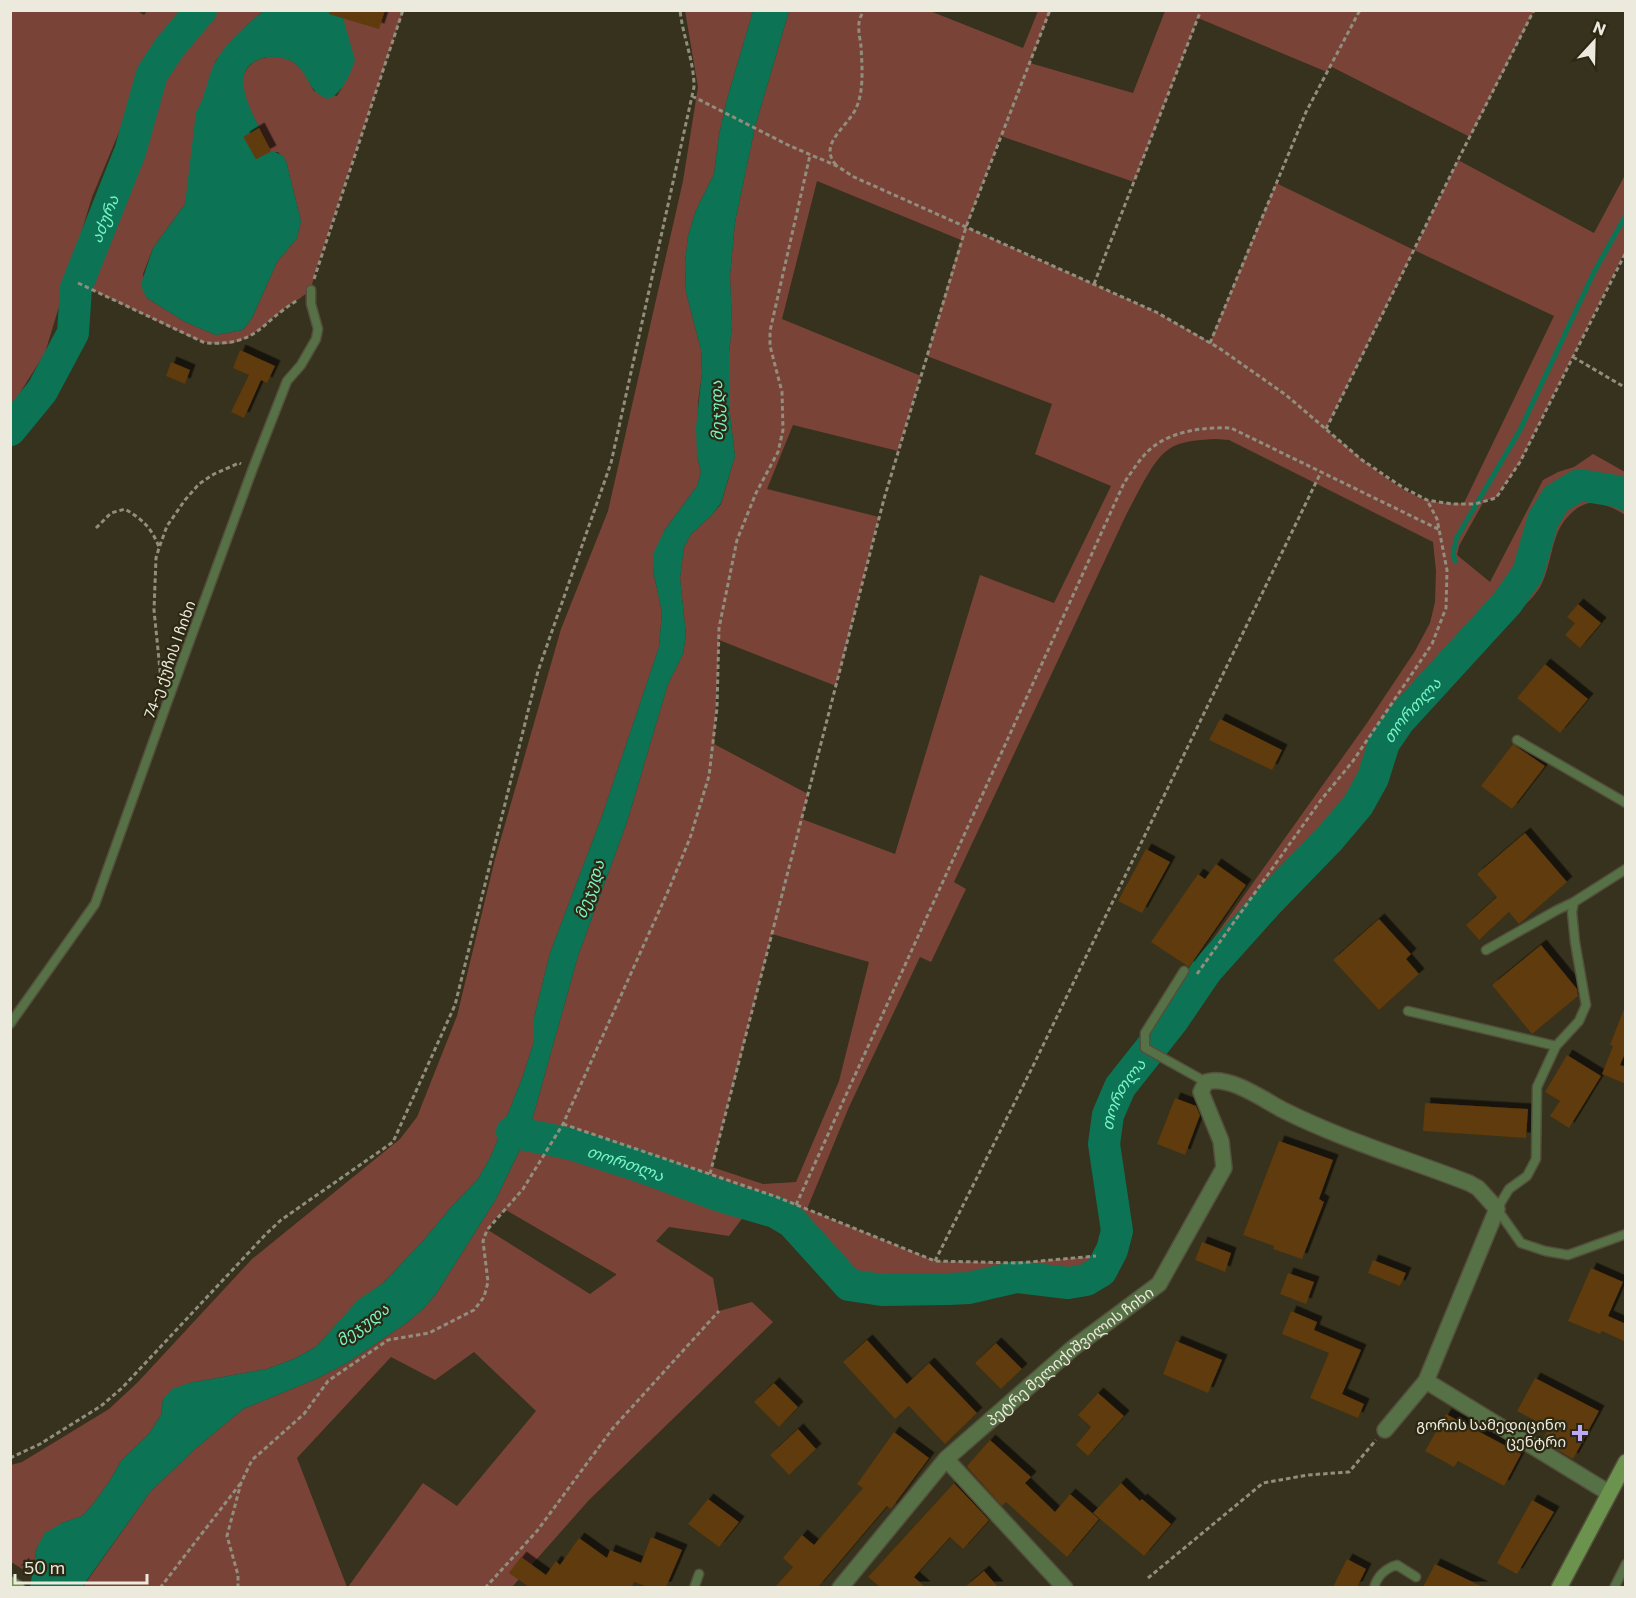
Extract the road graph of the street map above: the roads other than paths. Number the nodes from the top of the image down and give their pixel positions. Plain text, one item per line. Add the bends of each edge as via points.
1 (312, 291) road end
2 (1517, 740) dead end
3 (1626, 803) edge
4 (1626, 869) edge
5 (1574, 902) junction
6 (1486, 950) dead end
7 (1184, 971) dead end
8 (1408, 1011) dead end
9 (10, 1024) edge
10 (1556, 1046) junction
11 (1204, 1087) junction
12 (1497, 1209) junction
13 (1626, 1234) edge
14 (1426, 1381) junction
15 (1385, 1430) road end
16 (946, 1459) junction
17 (1626, 1462) edge
18 (1617, 1488) edge
19 (1626, 1564) edge
20 (699, 1574) dead end
21 (1416, 1577) dead end
22 (11, 1584) edge
23 (17, 1587) edge
24 (694, 1587) edge
25 (840, 1587) edge
26 (1065, 1587) edge
27 (1374, 1587) edge
28 (1559, 1587) edge
29 (1614, 1587) edge

1 - 9 lane, 74-ე ქუჩის I ჩიხი via 311,304 318,329 315,339 302,365 287,381 253,468 95,904
2 - 3 lane
4 - 5 lane
5 - 6 lane
5 - 10 lane via 1575,942 1586,1005 1579,1021
7 - 11 lane via 1145,1033 1145,1047
8 - 10 lane
10 - 12 lane via 1537,1087 1536,1159 1527,1176 1509,1189
11 - 12 street via 1216,1079 1248,1090 1328,1130 1469,1183
11 - 16 street, პეტრე მელიქიშვილის ჩიხი via 1221,1142 1224,1168 1159,1284 1073,1348
12 - 13 lane via 1521,1243 1545,1251 1568,1255
12 - 14 street
14 - 15 street
14 - 18 street
16 - 25 street, პეტრე მელიქიშვილის ჩიხი
16 - 26 street
17 - 18 main road
18 - 28 main road
19 - 29 lane
20 - 24 lane
21 - 27 lane via 1397,1565 1387,1568
22 - 23 main road

